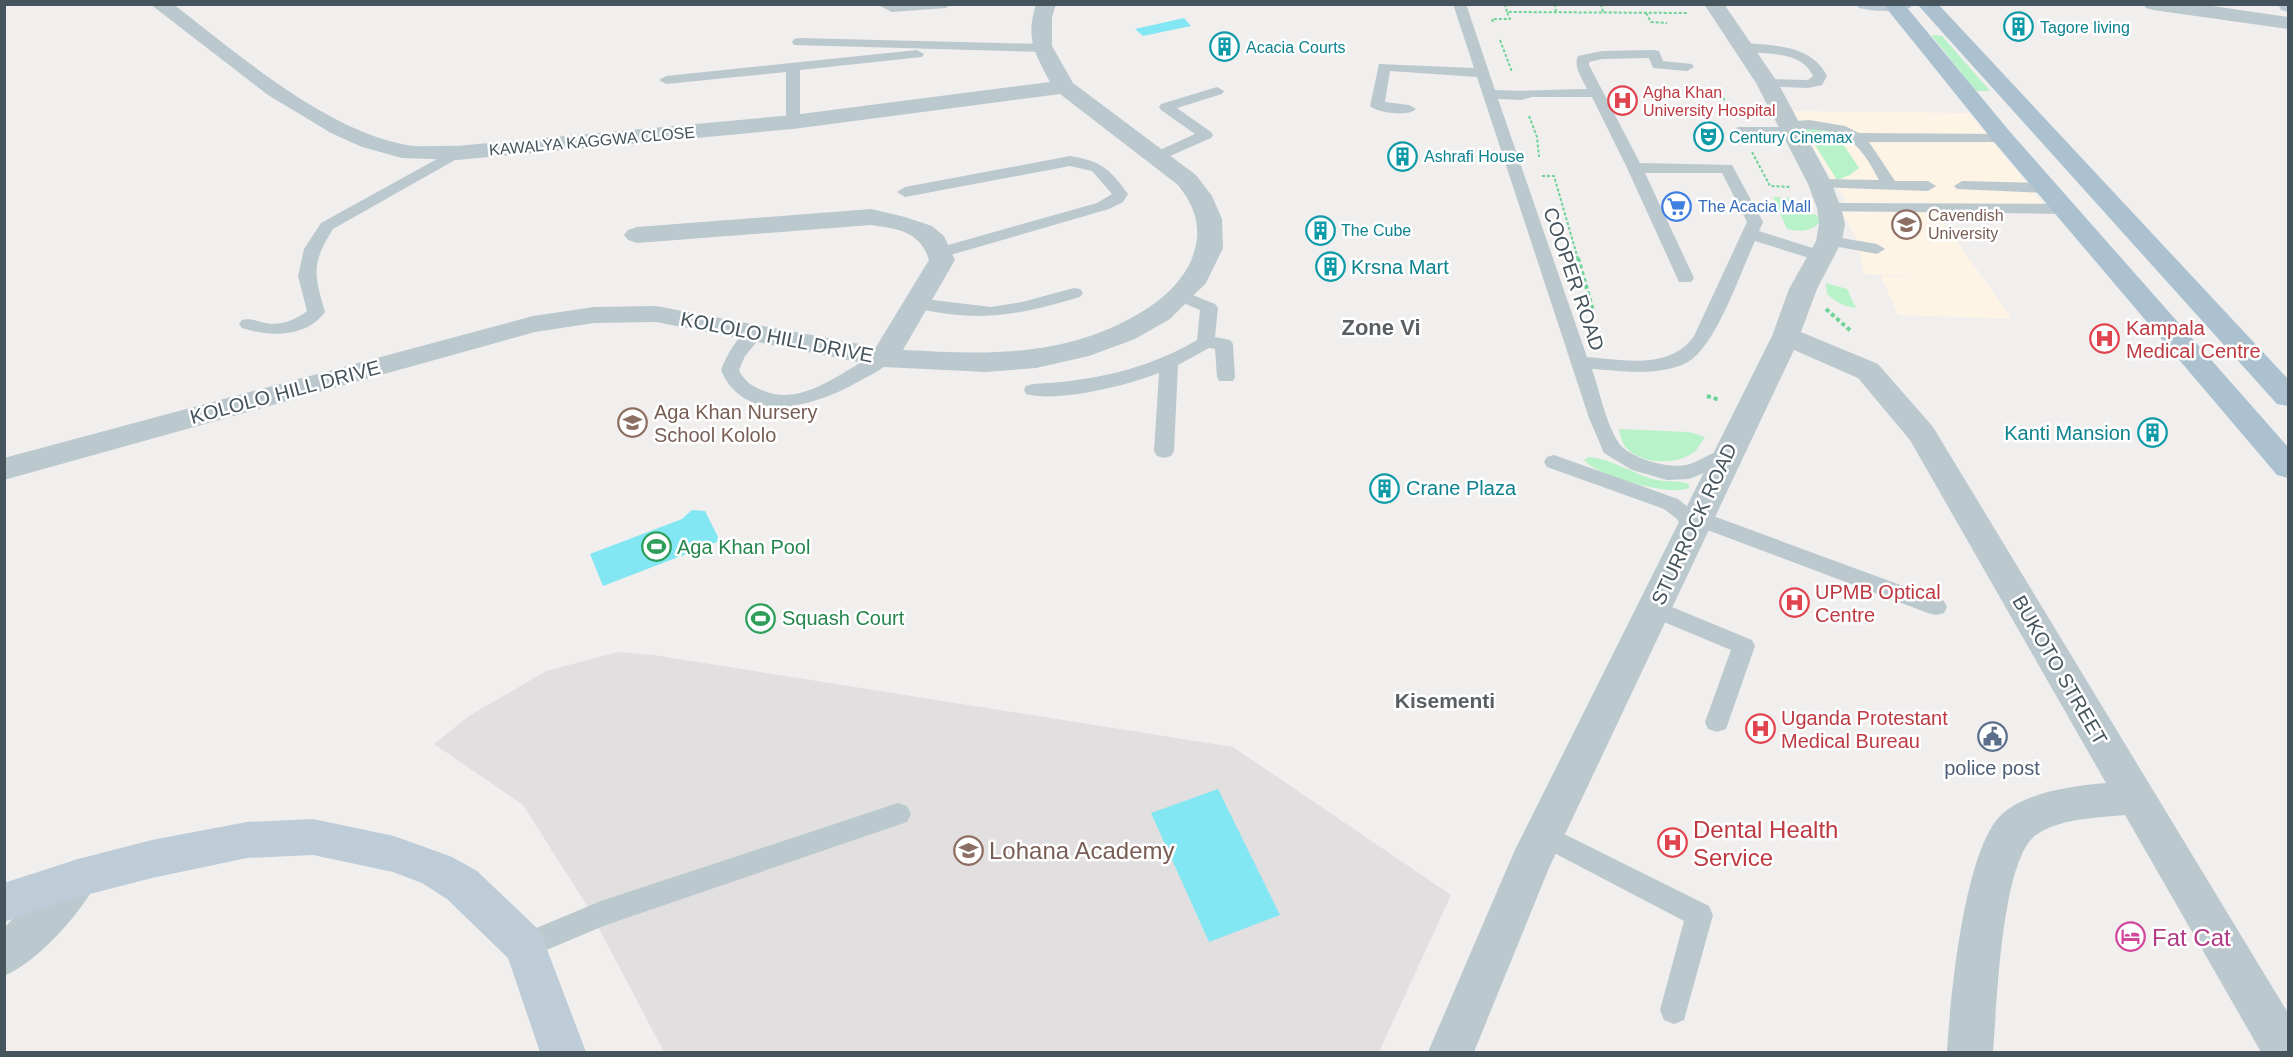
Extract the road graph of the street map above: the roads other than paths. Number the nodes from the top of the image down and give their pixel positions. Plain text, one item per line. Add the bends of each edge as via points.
1 (160, 4) edge
2 (882, 4) edge
3 (946, 4) edge
4 (1046, 4) edge
5 (1459, 4) edge
6 (1866, 4) edge
7 (1903, 4) edge
8 (1927, 4) edge
9 (2153, 4) edge
10 (1894, 5) edge
11 (1717, 9) edge
12 (2289, 23) edge
13 (799, 42) dead end
14 (1742, 47) junction
15 (1042, 48) junction
16 (917, 54) dead end
17 (793, 67) junction
18 (1687, 67) dead end
19 (1483, 73) junction
20 (666, 80) dead end
21 (1767, 83) junction
22 (1065, 87) junction
23 (1217, 91) dead end
24 (1595, 93) junction
25 (1490, 94) junction
26 (1409, 109) dead end
27 (793, 122) junction
28 (1791, 128) junction
29 (1739, 131) road end
30 (1858, 137) junction
31 (2003, 138) junction
32 (457, 153) junction
33 (1156, 157) junction
34 (1635, 168) junction
35 (1890, 186) junction
36 (1928, 186) dead end
37 (1962, 186) dead end
38 (2048, 188) junction
39 (905, 192) dead end
40 (1823, 193) junction
41 (2066, 209) junction
42 (1749, 234) junction
43 (637, 235) dead end
44 (1825, 249) junction
45 (1877, 249) dead end
46 (940, 253) junction
47 (1685, 278) dead end
48 (1074, 293) dead end
49 (1180, 295) junction
50 (917, 303) junction
51 (248, 324) dead end
52 (756, 332) junction
53 (1786, 336) junction
54 (1206, 342) junction
55 (884, 358) junction
56 (1581, 362) junction
57 (1169, 363) junction
58 (1226, 377) dead end
59 (1034, 390) dead end
60 (2289, 397) edge
61 (1164, 451) dead end
62 (1726, 456) junction
63 (1554, 462) dead end
64 (2289, 467) edge
65 (4, 469) edge
66 (1696, 524) junction
67 (1936, 607) dead end
68 (1654, 609) junction
69 (1717, 722) dead end
70 (2134, 797) junction
71 (898, 814) dead end
72 (1544, 836) junction
73 (78, 878) junction
74 (4, 903) edge
75 (525, 946) junction
76 (4, 955) edge
77 (1674, 1010) dead end
78 (559, 1050) edge
79 (1451, 1053) edge
80 (1970, 1053) edge
81 (2286, 1053) edge

1 - 32 street, KAWALYA KAGGWA CLOSE via 322,120 365,140 404,151
2 - 3 lane via 892,8
4 - 15 street
5 - 19 lane, COOPER ROAD
6 - 10 street
7 - 10 street
8 - 60 main road
9 - 12 street
10 - 31 main road
11 - 14 street, STURROCK ROAD
13 - 15 lane
14 - 21 street, STURROCK ROAD
14 - 21 lane via 1792,53 1818,67 1820,76 1817,82 1808,84
15 - 22 street, KOLOLO HILL DRIVE
16 - 17 lane
17 - 20 lane
17 - 27 lane
18 - 24 lane via 1659,65 1654,54 1589,56 1582,65
19 - 25 lane, COOPER ROAD
19 - 26 lane via 1383,67 1377,106
21 - 28 street, STURROCK ROAD
22 - 27 street, KAWALYA KAGGWA CLOSE
22 - 33 street, KOLOLO HILL DRIVE
23 - 33 lane via 1166,107 1206,135
24 - 25 lane
24 - 34 lane
25 - 56 lane, COOPER ROAD
27 - 32 street, KAWALYA KAGGWA CLOSE
28 - 29 lane
28 - 30 lane via 1833,125
28 - 40 street, STURROCK ROAD
30 - 31 lane
30 - 35 lane via 1877,160
31 - 38 main road
32 - 51 lane via 327,226 312,249 306,276 316,312 305,322 279,329 259,329
33 - 49 street, KOLOLO HILL DRIVE via 1187,180 1200,196 1209,219 1210,248 1193,283
34 - 42 lane via 1727,168 1755,222
34 - 47 lane
35 - 36 lane
35 - 40 lane
37 - 38 lane
38 - 41 main road
39 - 46 lane via 1070,161 1097,168 1120,194 1103,206
40 - 41 lane
40 - 44 street, STURROCK ROAD via 1832,224
41 - 64 main road
42 - 44 lane
42 - 56 lane via 1703,336 1690,352 1674,361 1649,366
43 - 46 street via 871,217 916,229 934,240
44 - 45 lane
44 - 53 street, STURROCK ROAD via 1803,289
46 - 50 street via 942,260
48 - 50 lane via 992,312
49 - 54 lane via 1209,308
49 - 55 street, KOLOLO HILL DRIVE via 1160,314 1125,333 1079,350 986,363
50 - 55 street
52 - 55 street, KOLOLO HILL DRIVE
52 - 55 lane via 737,354 730,370 733,379 759,398 810,398
52 - 65 street, KOLOLO HILL DRIVE via 656,314 594,315 533,324
53 - 62 street, STURROCK ROAD
53 - 70 street, BUKOTO STREET via 1868,371 1922,434
54 - 57 lane
54 - 58 lane via 1224,344
56 - 62 lane, COOPER ROAD via 1611,448 1624,458 1667,473 1689,472
57 - 59 lane via 1105,383
57 - 61 lane
62 - 66 street, STURROCK ROAD
63 - 66 lane via 1671,504
66 - 67 lane
66 - 68 street, STURROCK ROAD
68 - 69 lane via 1744,646
68 - 72 street, STURROCK ROAD
70 - 80 street via 2034,815 2013,831 1996,864 1983,934
70 - 81 street, BUKOTO STREET
71 - 75 lane via 601,914
72 - 77 lane via 1700,915
72 - 79 street, STURROCK ROAD
73 - 74 street
73 - 75 street via 247,840 313,837 394,854 437,870 491,910
73 - 76 street via 27,937
75 - 78 street

